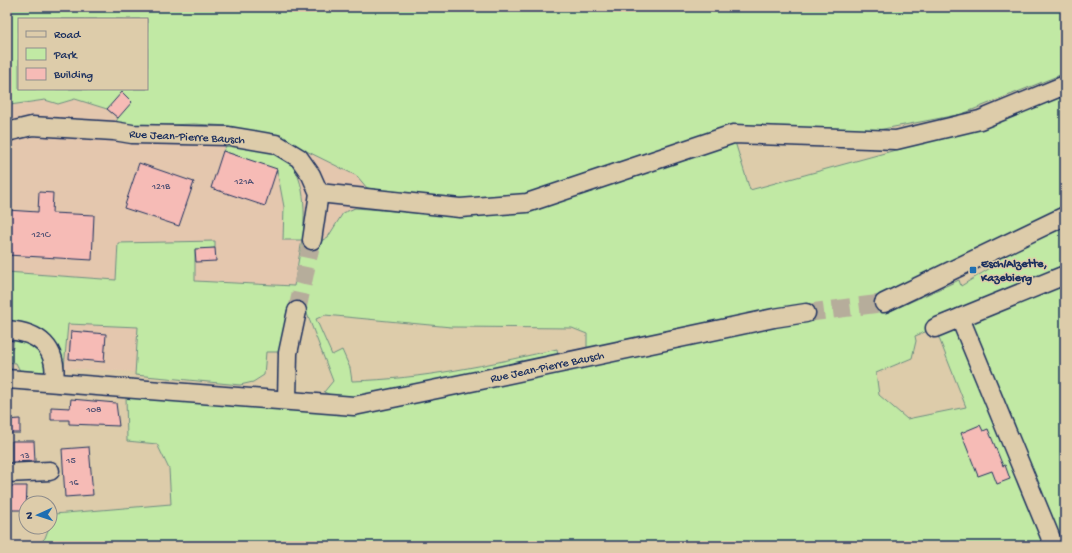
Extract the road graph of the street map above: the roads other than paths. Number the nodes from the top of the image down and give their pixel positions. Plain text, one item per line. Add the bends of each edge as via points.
1 (1065, 85) edge
2 (7, 132) edge
3 (319, 193) junction
4 (1065, 216) edge
5 (312, 240) tunnel mouth
6 (1065, 275) edge
7 (884, 303) tunnel mouth
8 (297, 311) tunnel mouth
9 (806, 314) tunnel mouth
10 (960, 318) junction
11 (935, 328) dead end
12 (7, 330) edge
13 (7, 379) edge
14 (54, 381) junction
15 (287, 400) junction
16 (50, 471) dead end
17 (7, 473) edge
18 (1054, 546) edge

1 - 3 street via 980,120 896,140 733,134 527,202 460,208
2 - 3 street, Rue Jean-Pierre Bausch via 32,126 132,134 229,136 276,144 299,158
3 - 5 street
4 - 7 street
6 - 10 street
8 - 15 street via 288,353
9 - 15 street, Rue Jean-Pierre Bausch via 774,318 354,406
10 - 11 street
10 - 18 street
12 - 14 street via 31,334 45,343 54,358
13 - 14 street, Rue Jean-Pierre Bausch
14 - 15 street, Rue Jean-Pierre Bausch
16 - 17 street

